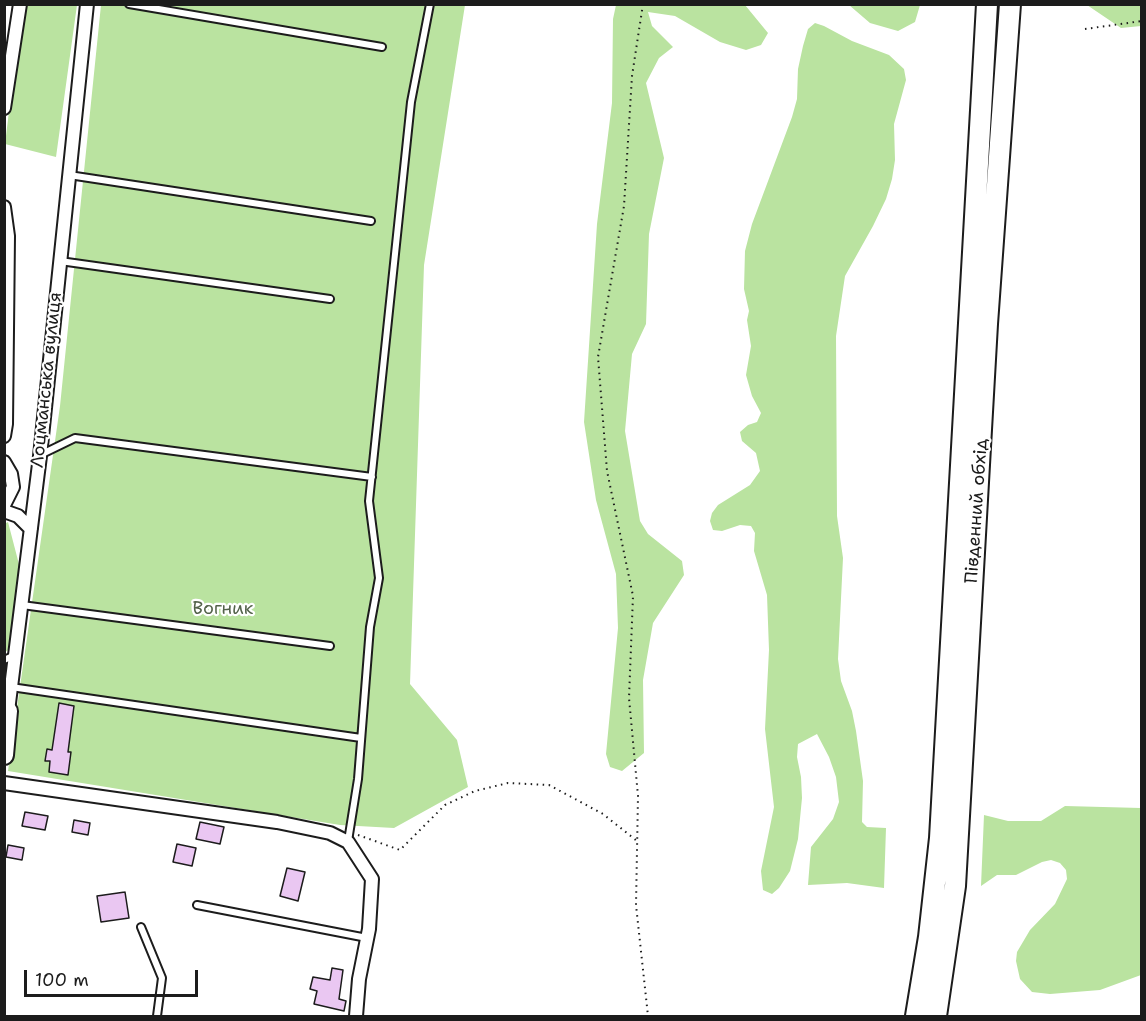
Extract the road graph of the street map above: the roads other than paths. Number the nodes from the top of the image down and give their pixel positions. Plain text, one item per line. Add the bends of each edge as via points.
1 (20, 4) edge
2 (87, 4) edge
3 (129, 4) edge
4 (430, 4) edge
5 (987, 4) edge
6 (1010, 4) edge
7 (382, 46) dead end
8 (4, 108) edge
9 (69, 175) junction
10 (4, 207) edge
11 (371, 221) dead end
12 (60, 260) junction
13 (330, 299) dead end
14 (4, 436) edge
15 (40, 456) junction
16 (4, 462) edge
17 (372, 477) junction
18 (4, 505) edge
19 (4, 511) edge
20 (31, 529) junction
21 (22, 605) junction
22 (330, 646) dead end
23 (10, 657) edge
24 (11, 687) junction
25 (6, 709) edge
26 (361, 738) junction
27 (4, 755) edge
28 (4, 783) edge
29 (348, 837) junction
30 (197, 905) dead end
31 (141, 927) dead end
32 (367, 938) junction
33 (157, 1017) edge
34 (356, 1017) edge
35 (916, 1017) edge
36 (936, 1017) edge

1 - 8 street
2 - 9 street, Лоцманська вулиця
3 - 7 lane
4 - 17 lane via 411,102
5 - 35 main road, Південний обхід via 940,838
6 - 36 main road, Південний обхід via 987,324 956,875
9 - 11 lane
9 - 12 street, Лоцманська вулиця
10 - 14 street via 9,236
12 - 13 lane
12 - 15 street, Лоцманська вулиця
15 - 17 lane via 75,438
15 - 20 street, Лоцманська вулиця
16 - 18 street via 13,487
17 - 26 lane via 369,501 379,578 370,627
19 - 20 street via 18,516
20 - 21 street, Лоцманська вулиця
21 - 22 lane
21 - 23 street, Лоцманська вулиця
23 - 24 street, Лоцманська вулиця
24 - 25 street, Лоцманська вулиця
24 - 26 lane
25 - 27 street, Лоцманська вулиця
26 - 29 lane
28 - 29 street via 277,822
29 - 32 street via 372,879
30 - 32 lane
31 - 33 lane via 162,978
32 - 34 street

